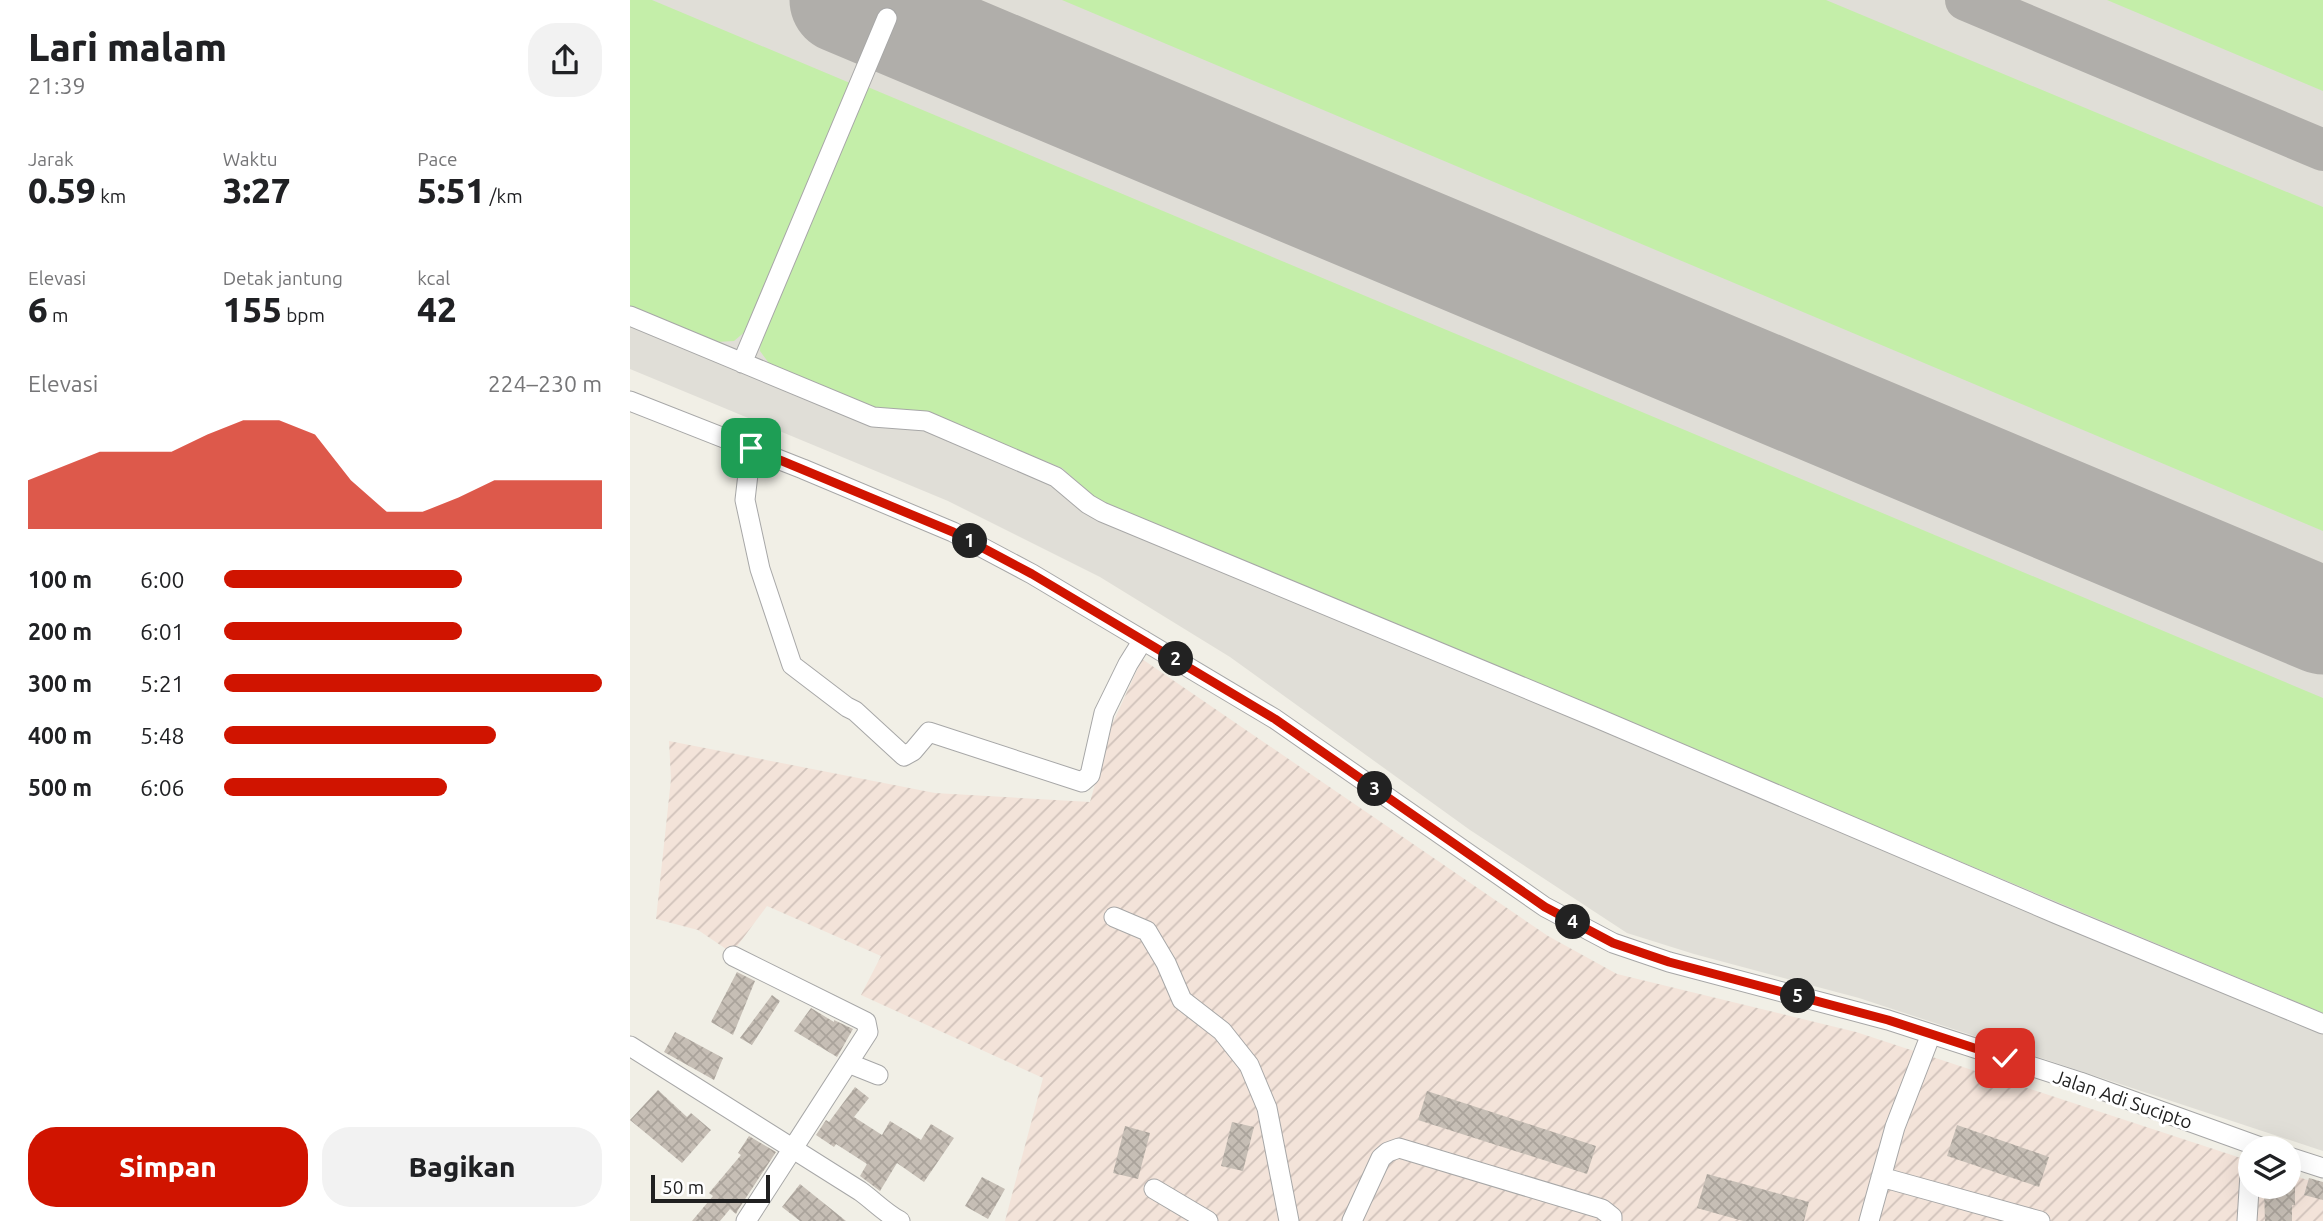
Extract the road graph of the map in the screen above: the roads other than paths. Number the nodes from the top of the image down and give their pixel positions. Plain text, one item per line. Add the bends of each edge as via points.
1 (887, 18) dead end
2 (630, 316) edge
3 (742, 363) junction
4 (630, 401) edge
5 (751, 448) junction
6 (1143, 640) junction
7 (1114, 917) dead end
8 (733, 956) dead end
9 (2323, 1024) edge
10 (1931, 1034) junction
11 (630, 1046) edge
12 (848, 1063) junction
13 (878, 1075) dead end
14 (2238, 1140) edge
15 (793, 1149) junction
16 (2301, 1161) edge
17 (2323, 1168) edge
18 (1881, 1177) junction
19 (1154, 1189) dead end
20 (2248, 1199) edge
21 (746, 1221) edge
22 (900, 1221) edge
23 (1208, 1221) edge
24 (1289, 1221) edge
25 (1352, 1221) edge
26 (1612, 1221) edge
27 (1869, 1221) edge
28 (2040, 1221) edge
29 (2247, 1221) edge

1 - 3 street
2 - 3 street
3 - 9 street via 873,417 926,421 1056,477 1101,512
4 - 5 street, Jalan Adi Sucipto
5 - 6 street, Jalan Adi Sucipto via 953,532
5 - 6 street via 745,500 760,569 792,665 855,711 904,756 929,732 1082,782 1090,775 1104,713
6 - 10 street, Jalan Adi Sucipto via 1275,719 1545,907 1613,943
7 - 24 street via 1147,931 1182,1000 1222,1031 1249,1065 1267,1108
8 - 12 street via 866,1022 868,1032
10 - 14 street, Jalan Adi Sucipto
10 - 18 street
11 - 15 street
12 - 13 street
12 - 15 street
15 - 21 street
15 - 22 street
16 - 17 street
18 - 27 street
18 - 28 street
19 - 23 street
20 - 29 street
25 - 26 street via 1381,1158 1399,1147 1602,1209

